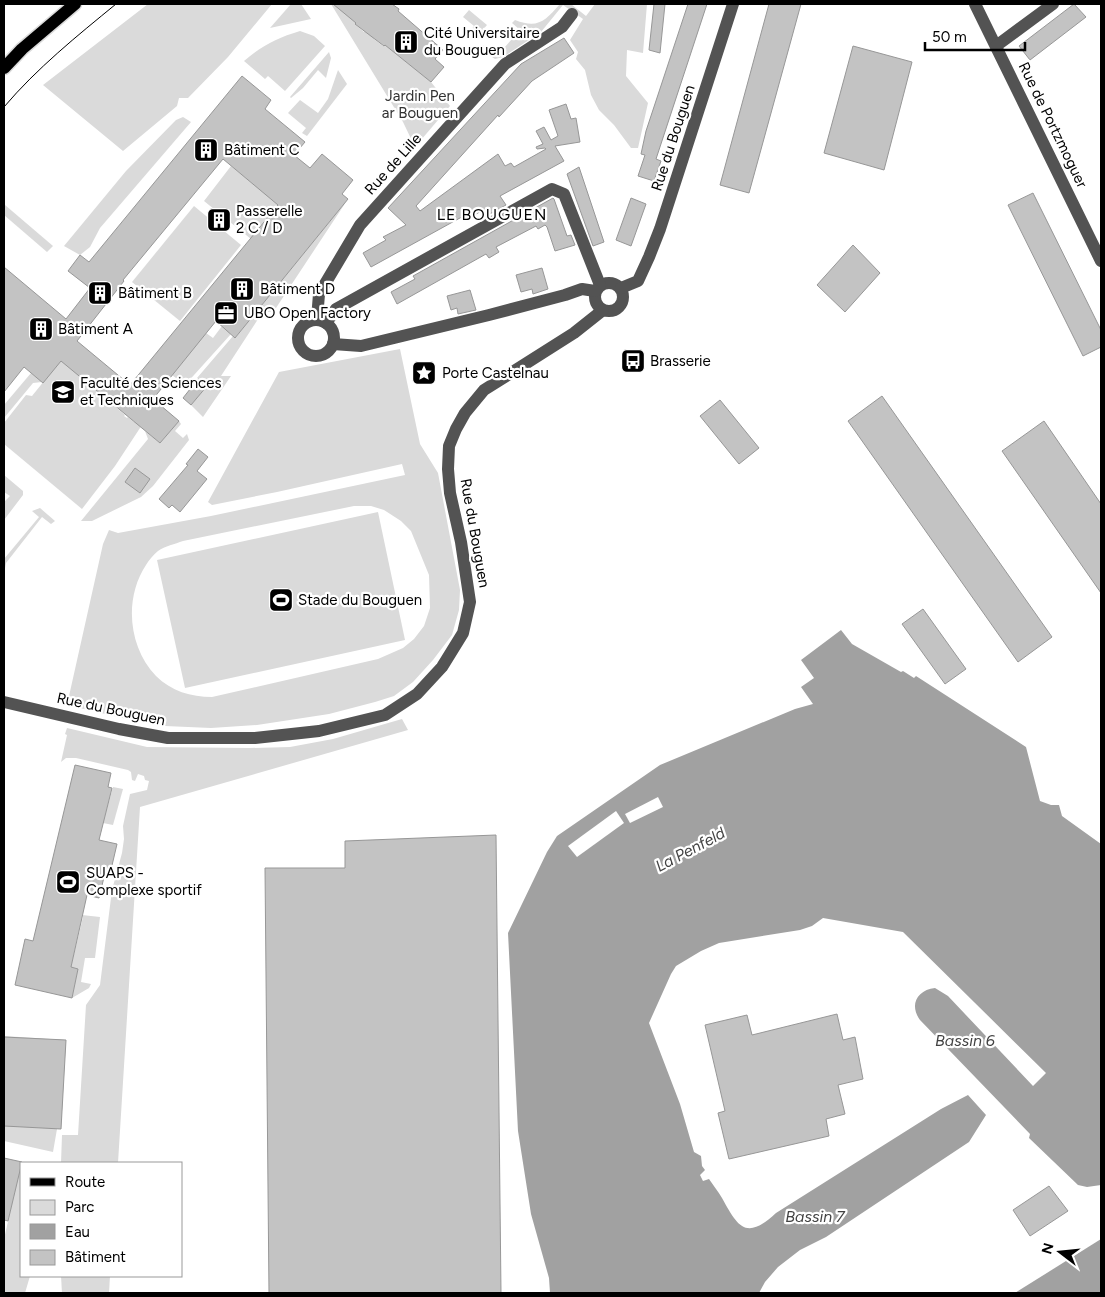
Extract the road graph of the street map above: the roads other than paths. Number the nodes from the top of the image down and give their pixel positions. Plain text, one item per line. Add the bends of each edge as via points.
1 (75, 4) edge
2 (733, 4) edge
3 (975, 4) edge
4 (1054, 4) edge
5 (572, 14) dead end
6 (996, 46) junction
7 (4, 68) edge
8 (1101, 261) edge
9 (598, 288) junction
10 (621, 288) junction
11 (603, 310) junction
12 (322, 321) junction
13 (333, 344) junction
14 (4, 702) edge

1 - 7 main road via 40,32
2 - 10 street, Rue du Bouguen via 650,257 638,280
3 - 6 street, Rue de Portzmoguer
4 - 6 street
5 - 12 street, Rue de Lille via 562,27 505,64 360,225 319,294
6 - 8 street, Rue de Portzmoguer
9 - 10 street via 605,282
9 - 11 street via 594,300
9 - 12 street via 564,194 552,189 336,309
9 - 13 street via 582,288 489,315 361,346
10 - 11 street via 623,298 620,305 612,311
11 - 14 street, Rue du Bouguen via 574,333 484,390 456,428 448,469 470,602 462,633 442,667 417,694 385,715 319,731 255,738 168,738
12 - 13 street via 334,334
12 - 13 street via 305,323 299,330 300,347 314,356 324,354

